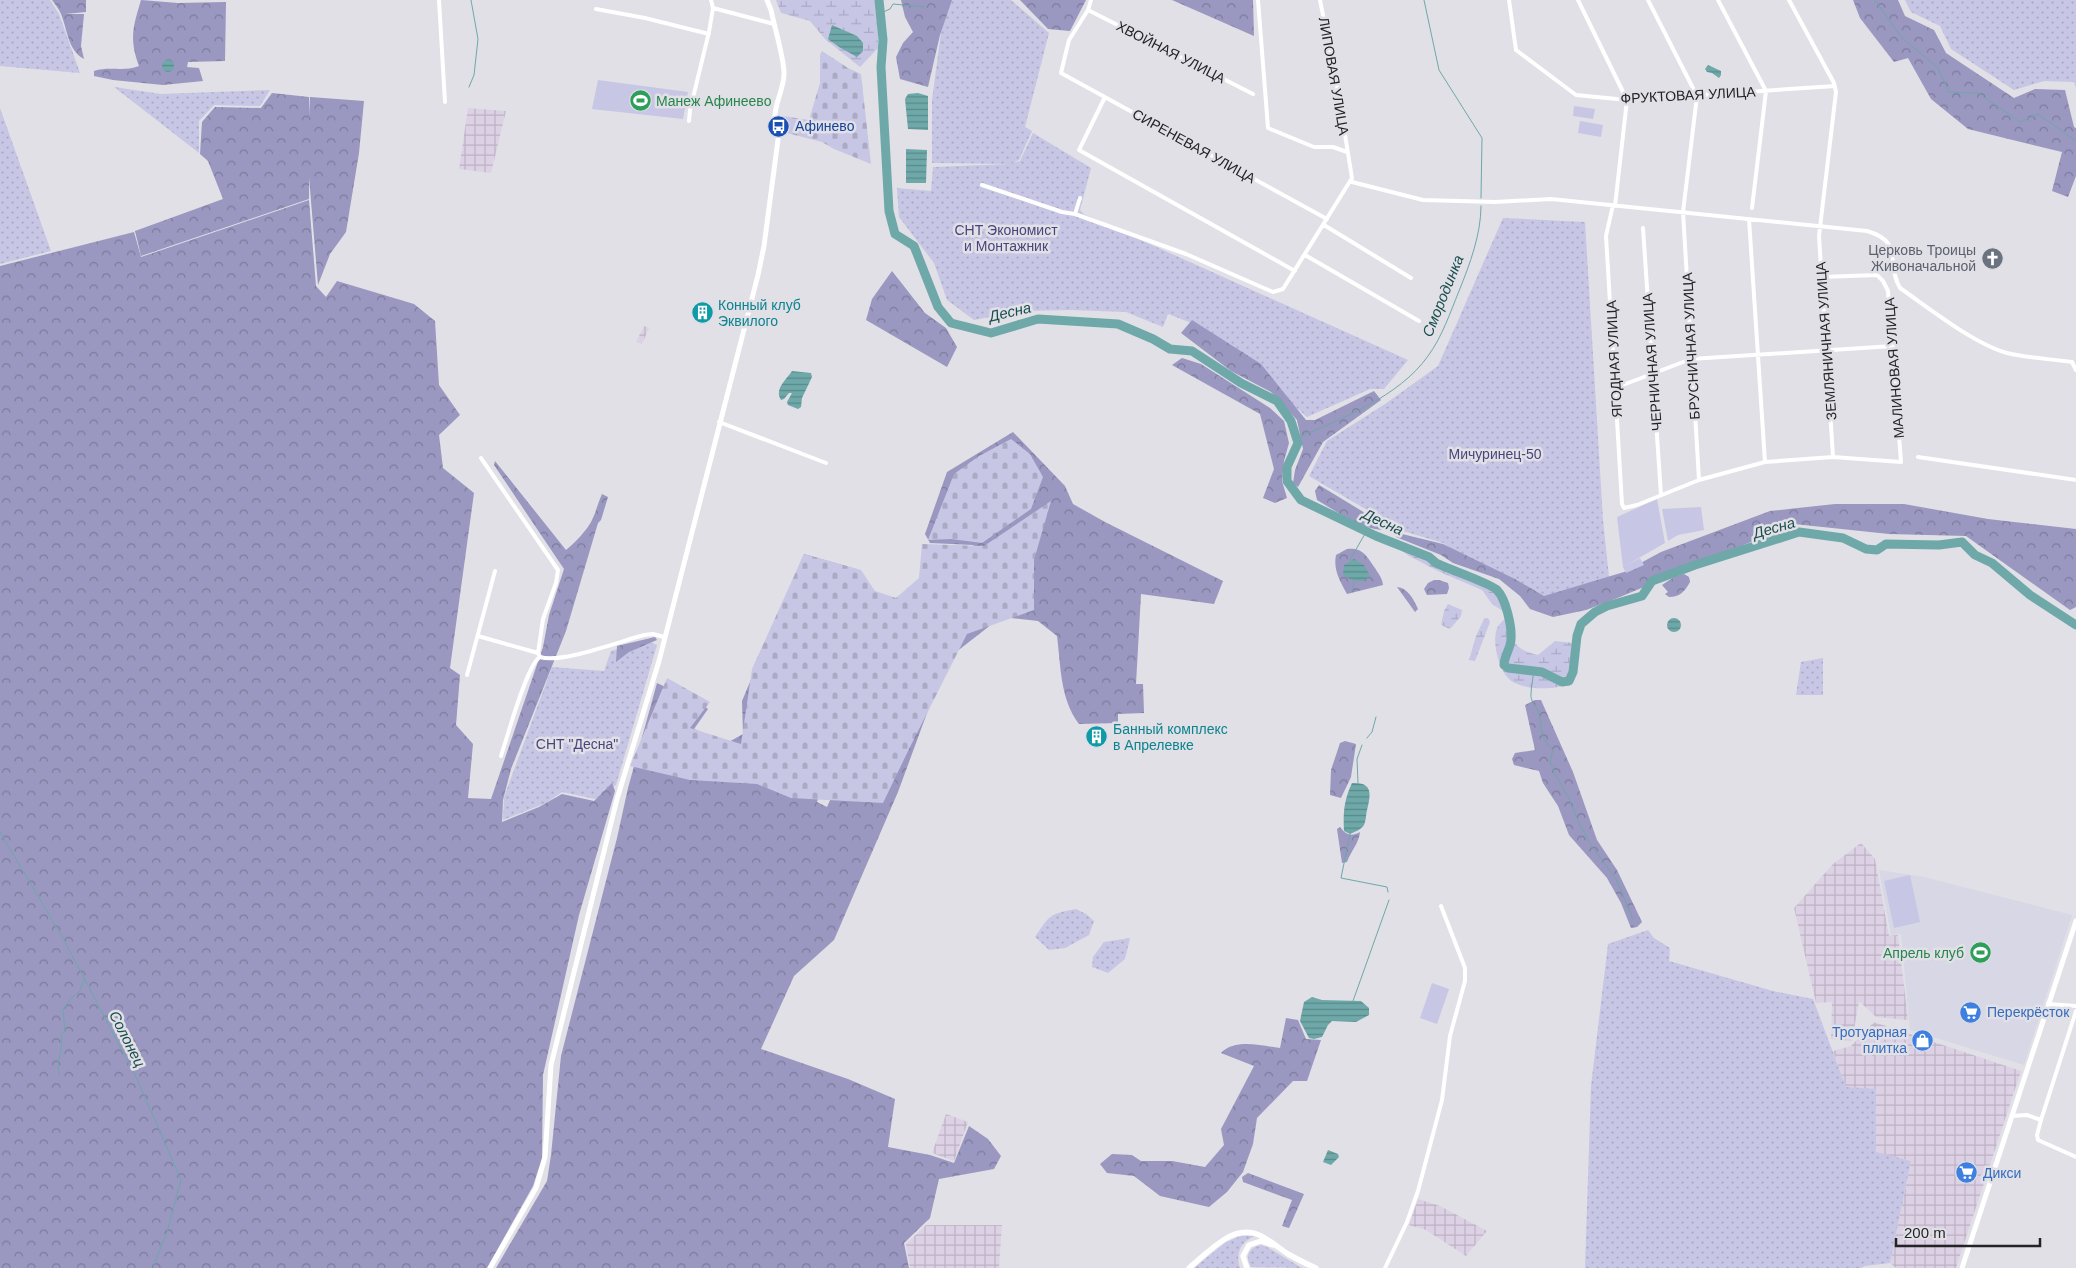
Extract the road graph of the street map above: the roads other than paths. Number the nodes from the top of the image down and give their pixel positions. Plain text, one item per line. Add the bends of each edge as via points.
1 (439, 0) edge
2 (711, 0) edge
3 (767, 0) edge
4 (1091, 0) edge
5 (1258, 0) edge
6 (1320, 0) edge
7 (1509, 0) edge
8 (1578, 0) edge
9 (1648, 0) edge
10 (1718, 0) edge
11 (1789, 0) edge
12 (713, 8) junction
13 (596, 9) dead end
14 (1088, 10) junction
15 (774, 24) junction
16 (709, 34) junction
17 (1835, 86) junction
18 (1766, 91) junction
19 (1253, 94) dead end
20 (1697, 96) junction
21 (1105, 97) junction
22 (1627, 100) junction
23 (445, 102) dead end
24 (689, 121) dead end
25 (1347, 152) junction
26 (1352, 182) junction
27 (982, 185) dead end
28 (1080, 198) dead end
29 (1614, 206) junction
30 (1752, 208) dead end
31 (1683, 212) junction
32 (1075, 214) junction
33 (1328, 219) junction
34 (1749, 219) junction
35 (1324, 224) junction
36 (1820, 226) junction
37 (1643, 228) dead end
38 (1304, 255) junction
39 (1295, 271) junction
40 (1821, 277) junction
41 (1410, 278) dead end
42 (1419, 321) dead end
43 (1893, 346) junction
44 (1826, 350) junction
45 (1758, 355) junction
46 (1691, 359) junction
47 (2076, 370) edge
48 (1654, 373) junction
49 (1616, 388) junction
50 (719, 422) junction
51 (1833, 456) junction
52 (1918, 457) dead end
53 (481, 458) dead end
54 (1765, 462) junction
55 (826, 463) dead end
56 (1699, 480) junction
57 (2076, 480) edge
58 (1661, 495) junction
59 (495, 571) dead end
60 (478, 636) junction
61 (664, 637) junction
62 (539, 655) junction
63 (466, 675) dead end
64 (501, 756) dead end
65 (1441, 906) dead end
66 (2076, 921) edge
67 (2048, 1006) junction
68 (2076, 1006) edge
69 (2076, 1011) edge
70 (2012, 1116) junction
71 (2041, 1120) junction
72 (2076, 1157) edge
73 (1279, 1248) junction
74 (490, 1268) edge
75 (1188, 1268) edge
76 (1247, 1268) edge
77 (1316, 1268) edge
78 (1385, 1268) edge
79 (1962, 1268) edge

1 - 23 street
2 - 12 street
3 - 15 street
4 - 14 street
5 - 25 street via 1268,128 1314,147 1333,147
6 - 25 street, ЛИПОВАЯ УЛИЦА
7 - 22 street, ФРУКТОВАЯ УЛИЦА via 1514,45 1518,52 1574,95
8 - 22 street
9 - 20 street
10 - 18 street
11 - 17 street
12 - 15 street
12 - 16 street
13 - 16 street
14 - 19 street, ХВОЙНАЯ УЛИЦА
14 - 21 street, СИРЕНЕВАЯ УЛИЦА via 1069,40 1061,73
15 - 50 street via 784,74 774,116 779,132 764,246
16 - 24 street
17 - 18 street, ФРУКТОВАЯ УЛИЦА
17 - 36 street via 1835,112
18 - 20 street, ФРУКТОВАЯ УЛИЦА
18 - 30 street
20 - 22 street, ФРУКТОВАЯ УЛИЦА
20 - 31 street, БРУСНИЧНАЯ УЛИЦА
21 - 33 street, СИРЕНЕВАЯ УЛИЦА
21 - 39 street via 1080,150
22 - 29 street, ЯГОДНАЯ УЛИЦА
25 - 26 street, ЛИПОВАЯ УЛИЦА
26 - 29 street via 1423,200 1495,202 1551,199
26 - 33 street
27 - 32 street
28 - 32 street
29 - 31 street
29 - 49 street, ЯГОДНАЯ УЛИЦА via 1606,236
31 - 34 street
31 - 46 street, БРУСНИЧНАЯ УЛИЦА
32 - 39 street via 1186,254 1273,292 1283,289
33 - 35 street
34 - 36 street
34 - 45 street
35 - 38 street
35 - 41 street
36 - 40 street, ЗЕМЛЯНИЧНАЯ УЛИЦА
36 - 47 street via 1867,231 1888,242 1895,280 1900,288 1951,324 2007,353 2072,362
37 - 48 street, ЧЕРНИЧНАЯ УЛИЦА
38 - 39 street
38 - 42 street
40 - 43 street, МАЛИНОВАЯ УЛИЦА via 1877,275 1884,280
40 - 44 street, ЗЕМЛЯНИЧНАЯ УЛИЦА
43 - 44 street
43 - 51 street, МАЛИНОВАЯ УЛИЦА via 1900,462
44 - 45 street
44 - 51 street, ЗЕМЛЯНИЧНАЯ УЛИЦА
45 - 46 street
45 - 54 street
46 - 48 street
46 - 56 street, БРУСНИЧНАЯ УЛИЦА
48 - 49 street
48 - 58 street, ЧЕРНИЧНАЯ УЛИЦА
49 - 58 street, ЯГОДНАЯ УЛИЦА via 1622,504 1628,509
50 - 55 street
50 - 61 street
51 - 54 street
52 - 57 street
53 - 62 street via 558,570 543,619
54 - 56 street
56 - 58 street
59 - 60 street
60 - 62 street
60 - 63 street
61 - 62 street via 644,635 562,658
61 - 74 street via 617,799 551,1065 543,1165 536,1188
62 - 64 street via 522,691
65 - 78 street via 1465,968 1465,981 1450,1036 1442,1100 1418,1190
66 - 67 street
67 - 68 street
67 - 70 street
69 - 71 street
70 - 71 street
70 - 79 street
71 - 72 street via 2038,1140
73 - 75 main road via 1261,1235 1238,1233 1225,1239
73 - 76 main road via 1261,1241 1252,1243 1243,1256
73 - 77 main road

